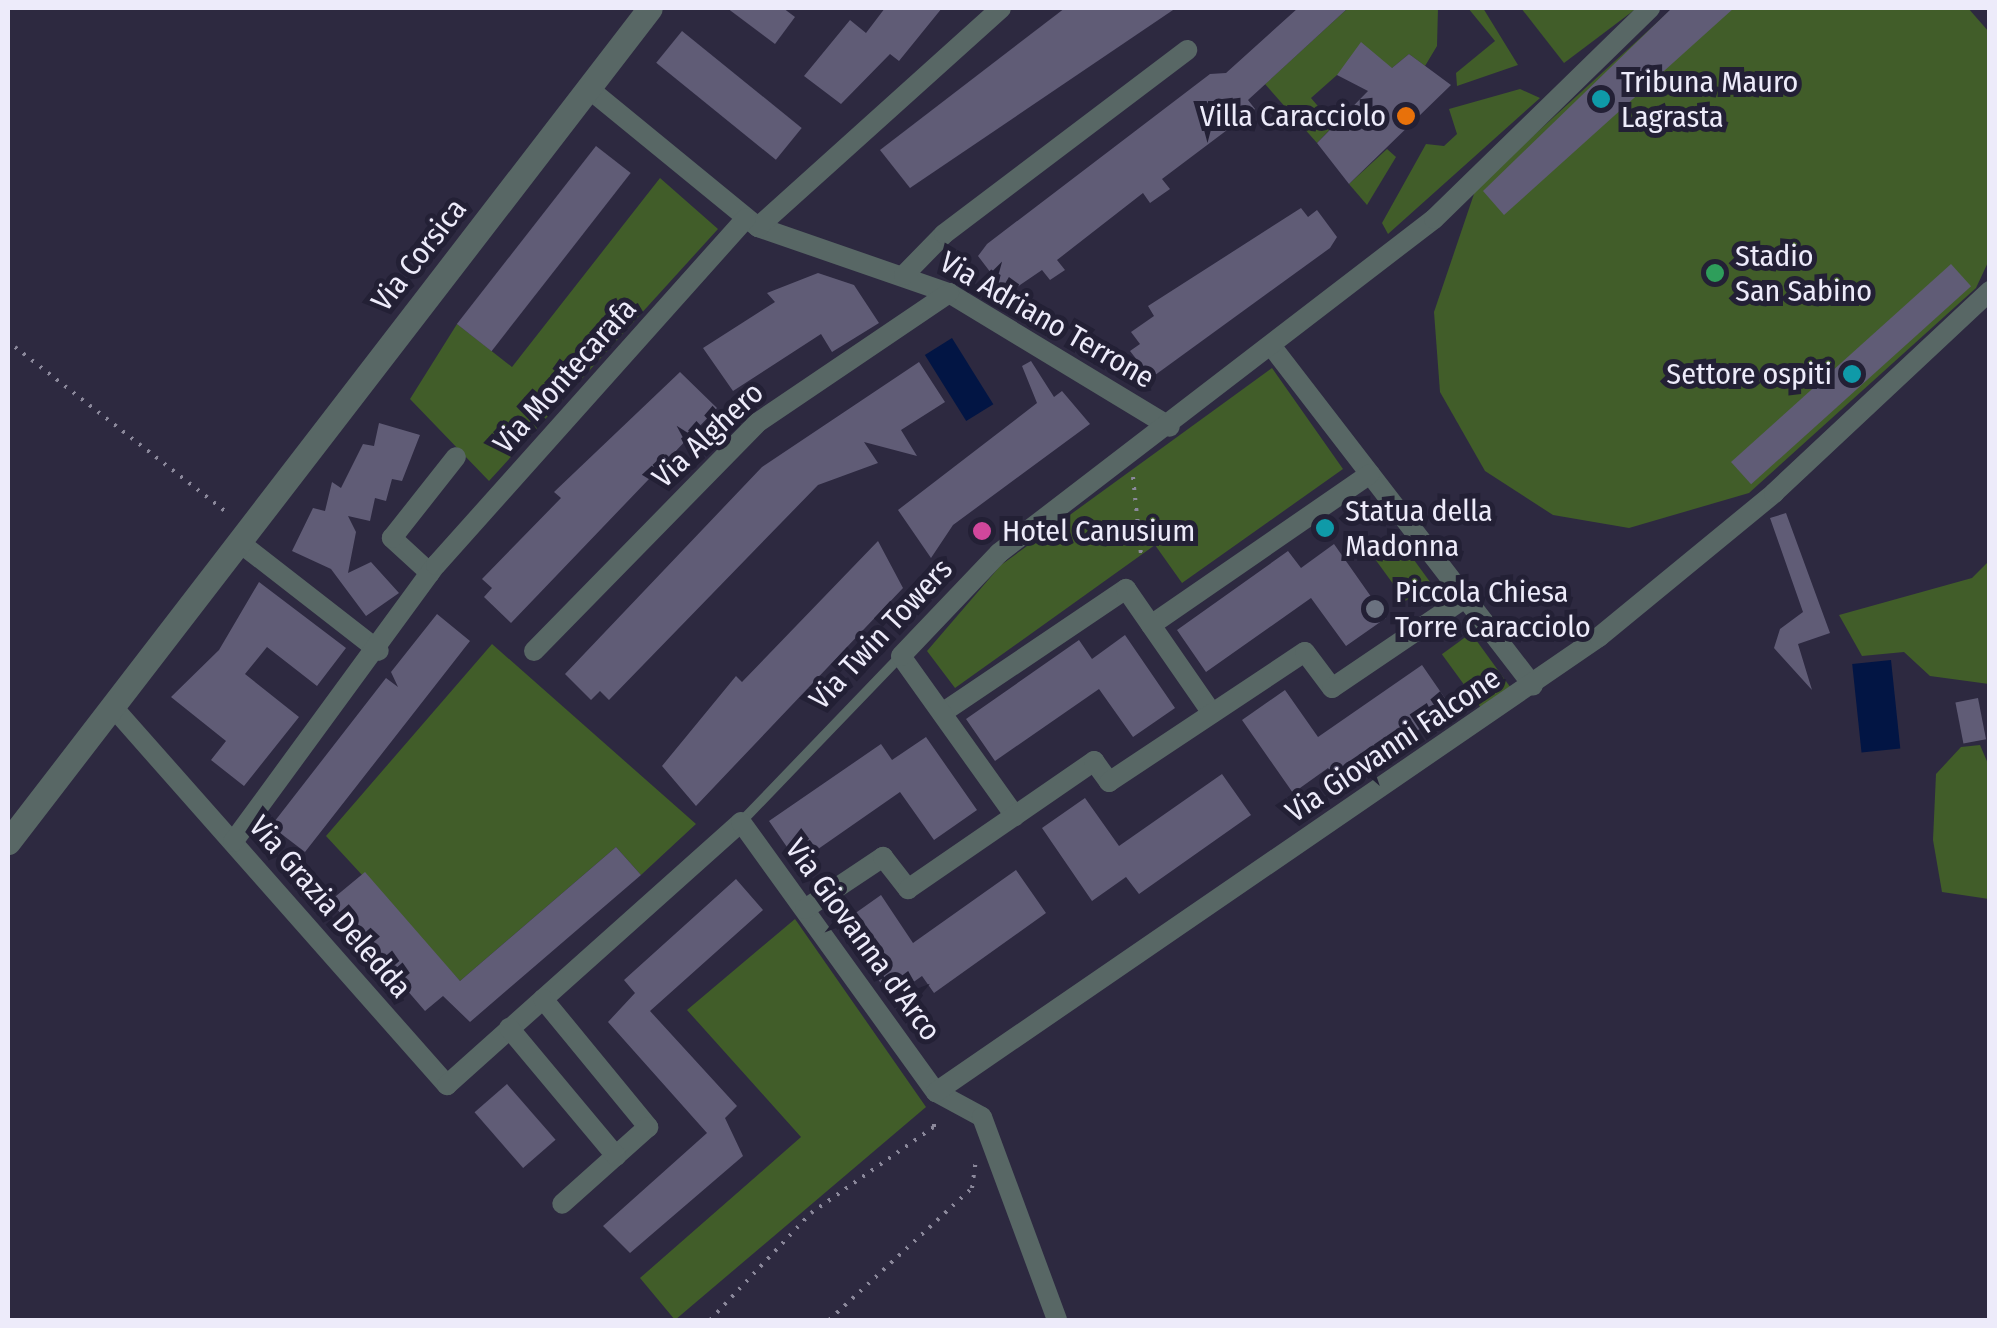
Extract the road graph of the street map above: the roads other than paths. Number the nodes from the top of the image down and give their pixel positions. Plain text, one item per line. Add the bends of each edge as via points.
1 (650, 8) edge
2 (1001, 8) edge
3 (1650, 8) edge
4 (1186, 50) dead end
5 (588, 88) junction
6 (752, 222) junction
7 (904, 275) junction
8 (1990, 291) edge
9 (949, 293) junction
10 (1273, 348) junction
11 (1170, 426) junction
12 (456, 457) dead end
13 (1370, 474) junction
14 (244, 535) junction
15 (430, 573) junction
16 (1465, 598) junction
17 (1151, 625) junction
18 (380, 652) junction
19 (534, 652) dead end
20 (901, 656) junction
21 (1533, 686) junction
22 (112, 706) junction
23 (942, 713) junction
24 (1212, 713) junction
25 (1015, 816) junction
26 (741, 822) junction
27 (8, 842) edge
28 (233, 842) junction
29 (804, 910) junction
30 (543, 999) junction
31 (509, 1028) junction
32 (936, 1092) junction
33 (616, 1156) junction
34 (562, 1204) dead end
35 (1056, 1320) edge

1 - 5 street, Via Corsica
2 - 6 street, Via Montecarafa
3 - 10 street via 1434,219
4 - 7 street via 944,234
5 - 6 street, Via Adriano Terrone
5 - 14 street, Via Corsica
6 - 7 street, Via Adriano Terrone
6 - 15 street, Via Montecarafa
7 - 9 street, Via Adriano Terrone
8 - 21 street, Via Giovanni Falcone via 1774,493
9 - 11 street, Via Adriano Terrone
9 - 19 street, Via Alghero via 757,423
10 - 11 street, Via Twin Towers
10 - 13 street
11 - 20 street, Via Twin Towers via 999,552
12 - 15 street, Via Montecarafa via 392,538
13 - 16 street
13 - 17 street
14 - 18 street
14 - 22 street, Via Corsica
15 - 18 street, Via Montecarafa
16 - 21 street
16 - 24 street via 1332,688 1305,652
17 - 23 street via 1126,589
17 - 24 street
18 - 28 street, Via Montecarafa
20 - 23 street
20 - 26 lane, Via Twin Towers
21 - 32 street, Via Giovanni Falcone
22 - 27 street, Via Corsica
22 - 28 street, Via Grazia Deledda
23 - 25 street
24 - 25 street via 1109,782 1094,761
25 - 29 street via 908,889 883,856
26 - 29 street, Via Giovanna d'Arco
26 - 30 street, Via Grazia Deledda
28 - 31 street, Via Grazia Deledda via 447,1085
29 - 32 street, Via Giovanna d'Arco
30 - 31 street, Via Grazia Deledda
30 - 33 street via 648,1127
31 - 33 street
32 - 35 street via 982,1116
33 - 34 street

